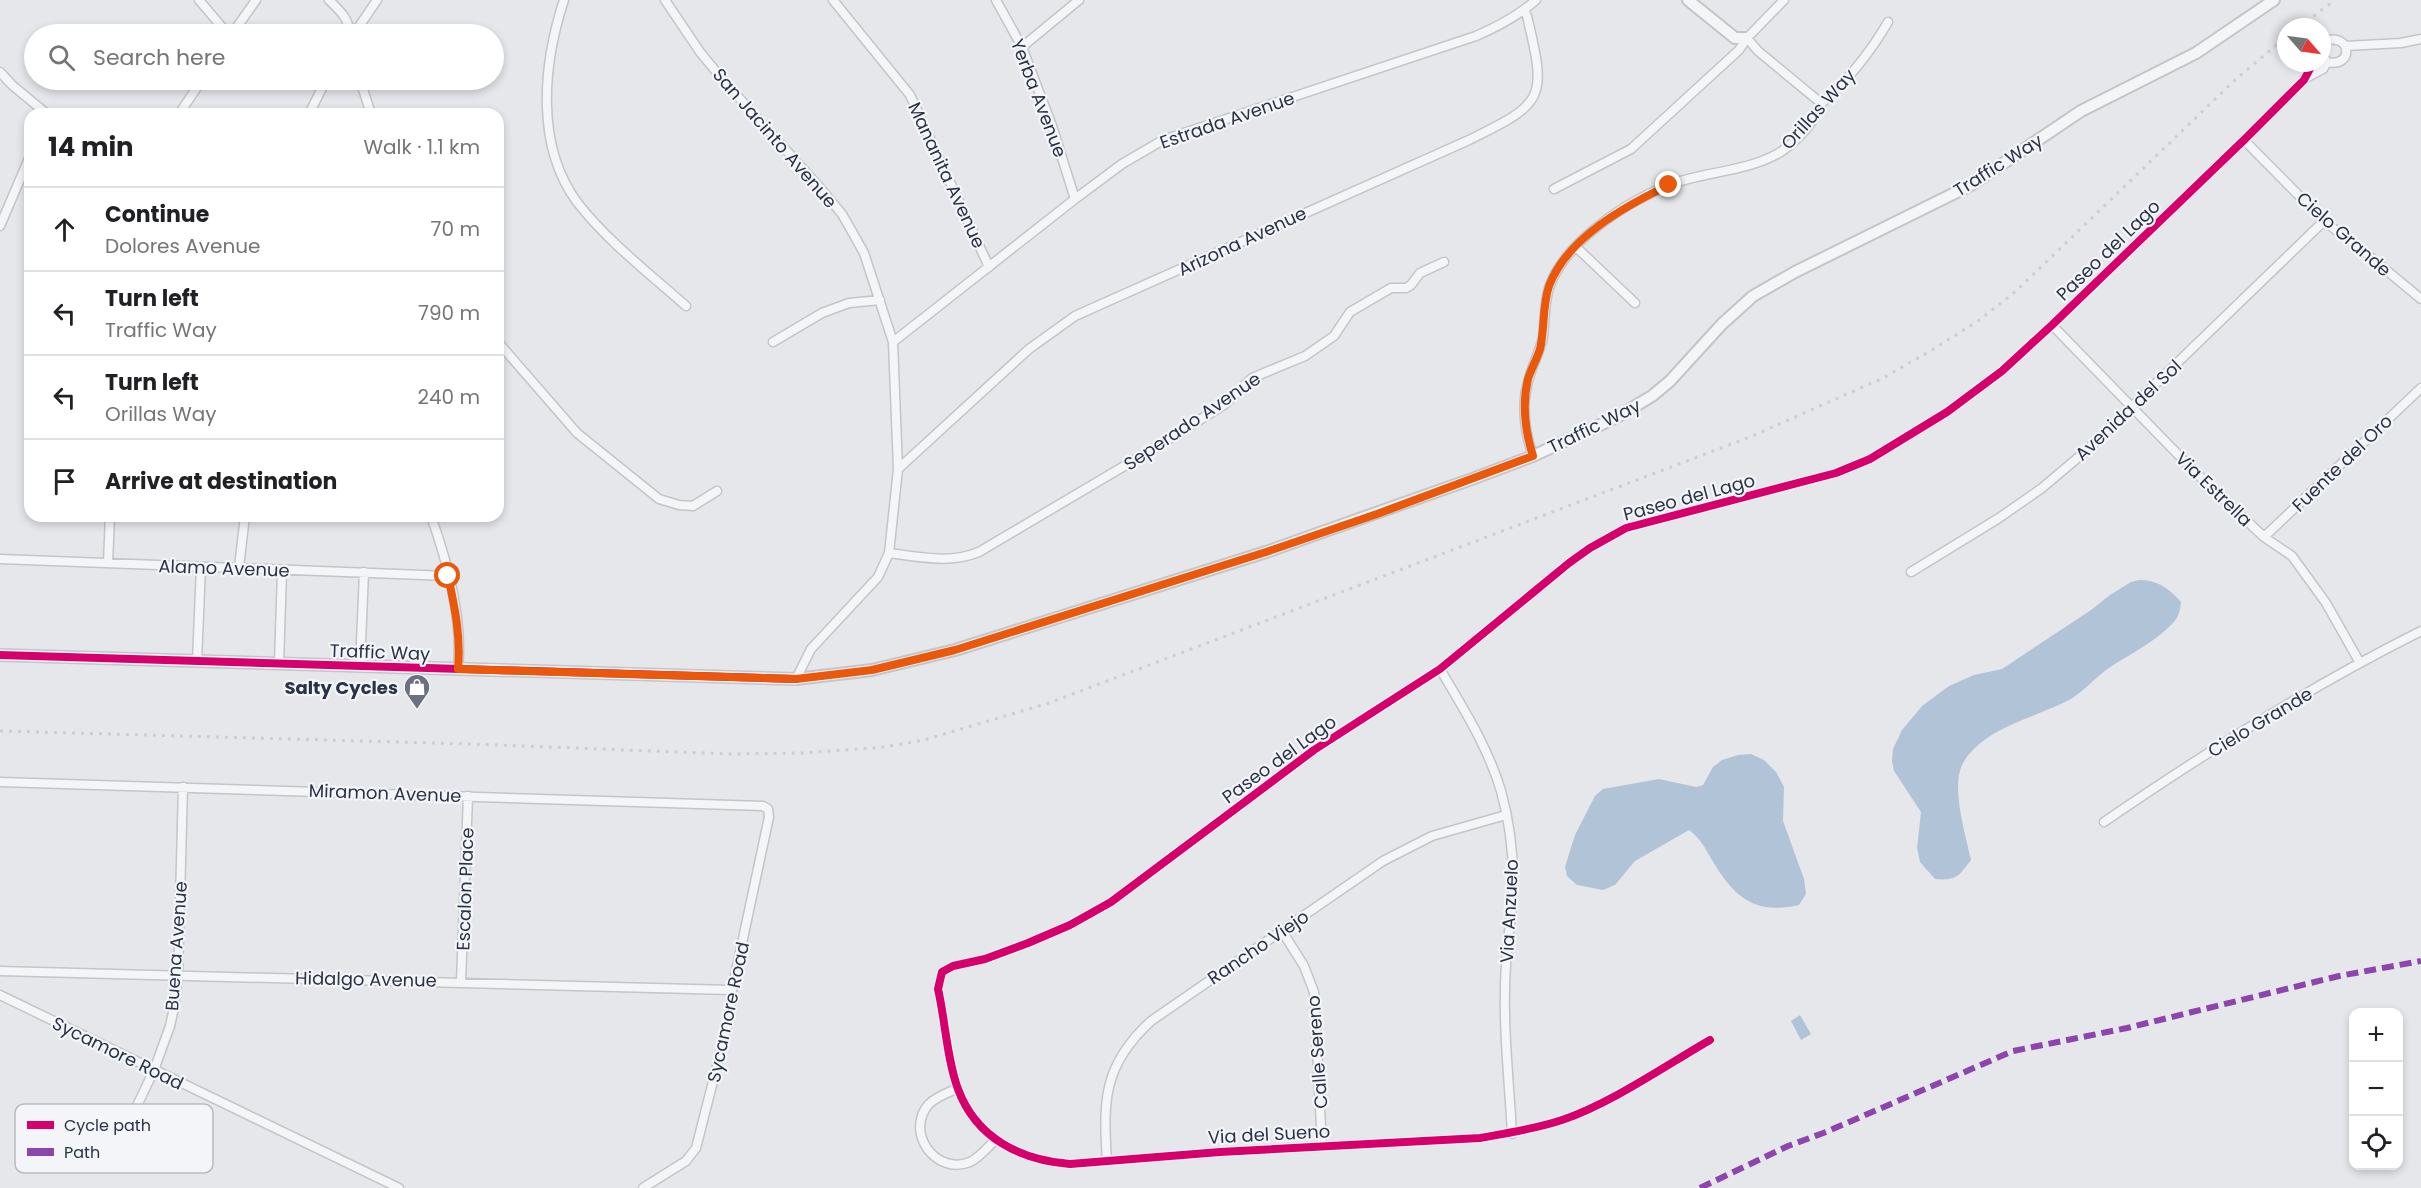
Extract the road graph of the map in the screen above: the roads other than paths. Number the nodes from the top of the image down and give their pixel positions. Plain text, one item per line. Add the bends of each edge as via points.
1 (199, 0) edge
2 (256, 0) edge
3 (329, 0) edge
4 (377, 0) edge
5 (564, 0) edge
6 (664, 0) edge
7 (833, 0) edge
8 (996, 0) edge
9 (1079, 0) edge
10 (1536, 0) edge
11 (1688, 0) edge
12 (1784, 0) edge
13 (2274, 0) edge
14 (1524, 10) junction
15 (1888, 22) dead end
16 (219, 24) edge
17 (239, 24) edge
18 (348, 24) edge
19 (361, 24) edge
20 (1747, 38) junction
21 (2421, 39) edge
22 (2331, 40) edge
23 (2345, 46) junction
24 (1022, 47) junction
25 (2331, 62) edge
26 (0, 72) edge
27 (2308, 72) edge
28 (2318, 72) edge
29 (2304, 80) junction
30 (195, 90) edge
31 (321, 90) edge
32 (363, 90) edge
33 (1821, 103) junction
34 (40, 108) edge
35 (183, 108) edge
36 (312, 108) edge
37 (369, 108) edge
38 (2244, 140) junction
39 (24, 170) edge
40 (1554, 189) dead end
41 (1075, 199) junction
42 (2324, 221) junction
43 (0, 226) edge
44 (1576, 247) junction
45 (1444, 262) dead end
46 (989, 267) junction
47 (2421, 299) edge
48 (880, 300) junction
49 (1635, 303) dead end
50 (686, 306) dead end
51 (2052, 325) junction
52 (773, 342) dead end
53 (893, 342) junction
54 (504, 349) edge
55 (2421, 388) edge
56 (2132, 409) junction
57 (1533, 456) junction
58 (898, 469) junction
59 (717, 490) dead end
60 (110, 522) edge
61 (244, 522) edge
62 (433, 522) edge
63 (2264, 537) junction
64 (890, 553) junction
65 (0, 559) edge
66 (108, 563) junction
67 (201, 567) junction
68 (239, 567) junction
69 (282, 571) junction
70 (364, 572) junction
71 (1911, 572) dead end
72 (448, 576) junction
73 (2421, 631) edge
74 (0, 655) edge
75 (197, 661) junction
76 (279, 663) junction
77 (2360, 663) junction
78 (360, 666) junction
79 (458, 669) junction
80 (1440, 669) junction
81 (796, 679) junction
82 (0, 782) edge
83 (183, 787) junction
84 (468, 796) junction
85 (768, 809) joint
86 (1506, 815) junction
87 (2104, 822) dead end
88 (1282, 931) junction
89 (0, 971) edge
90 (942, 972) joint
91 (178, 975) junction
92 (461, 982) junction
93 (732, 990) junction
94 (0, 995) edge
95 (1710, 1041) dead end
96 (154, 1070) junction
97 (958, 1089) junction
98 (138, 1104) edge
99 (1512, 1134) junction
100 (995, 1140) junction
101 (1322, 1146) junction
102 (1107, 1161) junction
103 (399, 1188) edge
104 (643, 1188) edge

1 - 16 street
2 - 17 street
3 - 18 street
4 - 19 street
5 - 50 street via 555,32 548,93 548,129 558,167 590,217
6 - 48 street, San Jacinto Avenue via 723,80 842,214 864,253
7 - 46 street, Mananita Avenue via 910,94
8 - 24 street, Yerba Avenue
9 - 24 street
10 - 14 street, Estrada Avenue
11 - 20 street via 1735,38
12 - 20 street
13 - 57 street, Traffic Way via 2196,53 2081,111 1971,185 1753,296 1652,396
14 - 41 street, Estrada Avenue via 1495,28 1456,44 1162,140
14 - 58 street, Arizona Avenue via 1539,66 1534,97 1522,112 1469,140 1075,316 1029,349
15 - 33 street, Orillas Way via 1845,80
20 - 33 street
20 - 40 street via 1739,50 1631,149
21 - 23 street
22 - 23 street
23 - 25 street, Paseo del Lago via 2342,61
24 - 41 street, Yerba Avenue
26 - 34 street
27 - 29 street, Paseo del Lago
28 - 29 street, Paseo del Lago
29 - 38 street, Paseo del Lago
30 - 35 street
31 - 36 street
32 - 37 street
33 - 44 street, Orillas Way via 1813,120 1777,154 1753,165 1669,185 1625,208
38 - 42 street, Cielo Grande
38 - 51 street, Paseo del Lago
39 - 43 street
41 - 46 street, Estrada Avenue
42 - 47 street, Cielo Grande
42 - 56 street, Avenida del Sol
44 - 49 street
44 - 57 street, Orillas Way via 1560,264 1549,287 1543,336 1528,379 1527,437
45 - 64 street, Seperado Avenue via 1420,273 1406,288 1391,288 1350,312 1334,336 1305,356 1252,378 1225,404 979,552 945,560
46 - 53 street, Estrada Avenue
48 - 52 street via 831,309
48 - 53 street, San Jacinto Avenue
51 - 56 street, Via Estrella
51 - 80 street, Paseo del Lago via 2002,371 1947,412 1870,459 1816,479 1626,528 1569,563
53 - 58 street, San Jacinto Avenue
54 - 59 street via 577,433 659,499 693,506
55 - 63 street, Fuente del Oro
56 - 63 street, Via Estrella
56 - 71 street, Avenida del Sol via 2042,488
57 - 81 street, Traffic Way via 1266,552 955,650 872,670
58 - 64 street, San Jacinto Avenue
60 - 66 street
61 - 68 street
62 - 72 street
63 - 77 street, Via Estrella via 2292,556 2313,583
64 - 81 street, San Jacinto Avenue via 878,577 812,649
65 - 66 street, Alamo Avenue
66 - 67 street, Alamo Avenue
67 - 68 street, Alamo Avenue
67 - 75 street
68 - 69 street, Alamo Avenue
69 - 70 street, Alamo Avenue
69 - 76 street
70 - 72 street, Alamo Avenue
70 - 78 street
72 - 79 street via 458,623
73 - 77 street, Cielo Grande
74 - 75 street, Traffic Way
75 - 76 street, Traffic Way
76 - 78 street, Traffic Way
77 - 87 street, Cielo Grande via 2238,734
78 - 79 street, Traffic Way
79 - 81 street, Traffic Way
80 - 86 street, Via Anzuelo via 1481,740
80 - 90 street, Paseo del Lago via 1314,750 1111,902 1028,943
82 - 83 street, Miramon Avenue
83 - 84 street, Miramon Avenue
83 - 91 street, Buena Avenue
84 - 85 street, Miramon Avenue
84 - 92 street, Escalon Place
85 - 93 street, Sycamore Road
86 - 88 street, Rancho Viejo via 1459,827 1407,847
86 - 99 street, Via Anzuelo via 1513,875 1505,992
88 - 101 street, Calle Sereno via 1304,966 1314,992
88 - 102 street, Rancho Viejo via 1160,1014 1128,1045 1111,1078 1106,1102
89 - 91 street, Hidalgo Avenue
90 - 97 street, Via del Sueno via 938,988
91 - 92 street, Hidalgo Avenue
91 - 96 street, Buena Avenue via 170,1026
92 - 93 street, Hidalgo Avenue
93 - 104 street, Sycamore Road via 729,1019 696,1148 686,1161
94 - 96 street, Sycamore Road
95 - 99 street, Via del Sueno via 1588,1109
96 - 98 street, Buena Avenue
96 - 103 street, Sycamore Road
97 - 100 street, Via del Sueno
97 - 100 street via 937,1098 924,1112 920,1130 926,1148 940,1161 958,1165 976,1159
99 - 101 street, Via del Sueno
100 - 102 street, Via del Sueno via 1050,1162
101 - 102 street, Via del Sueno

